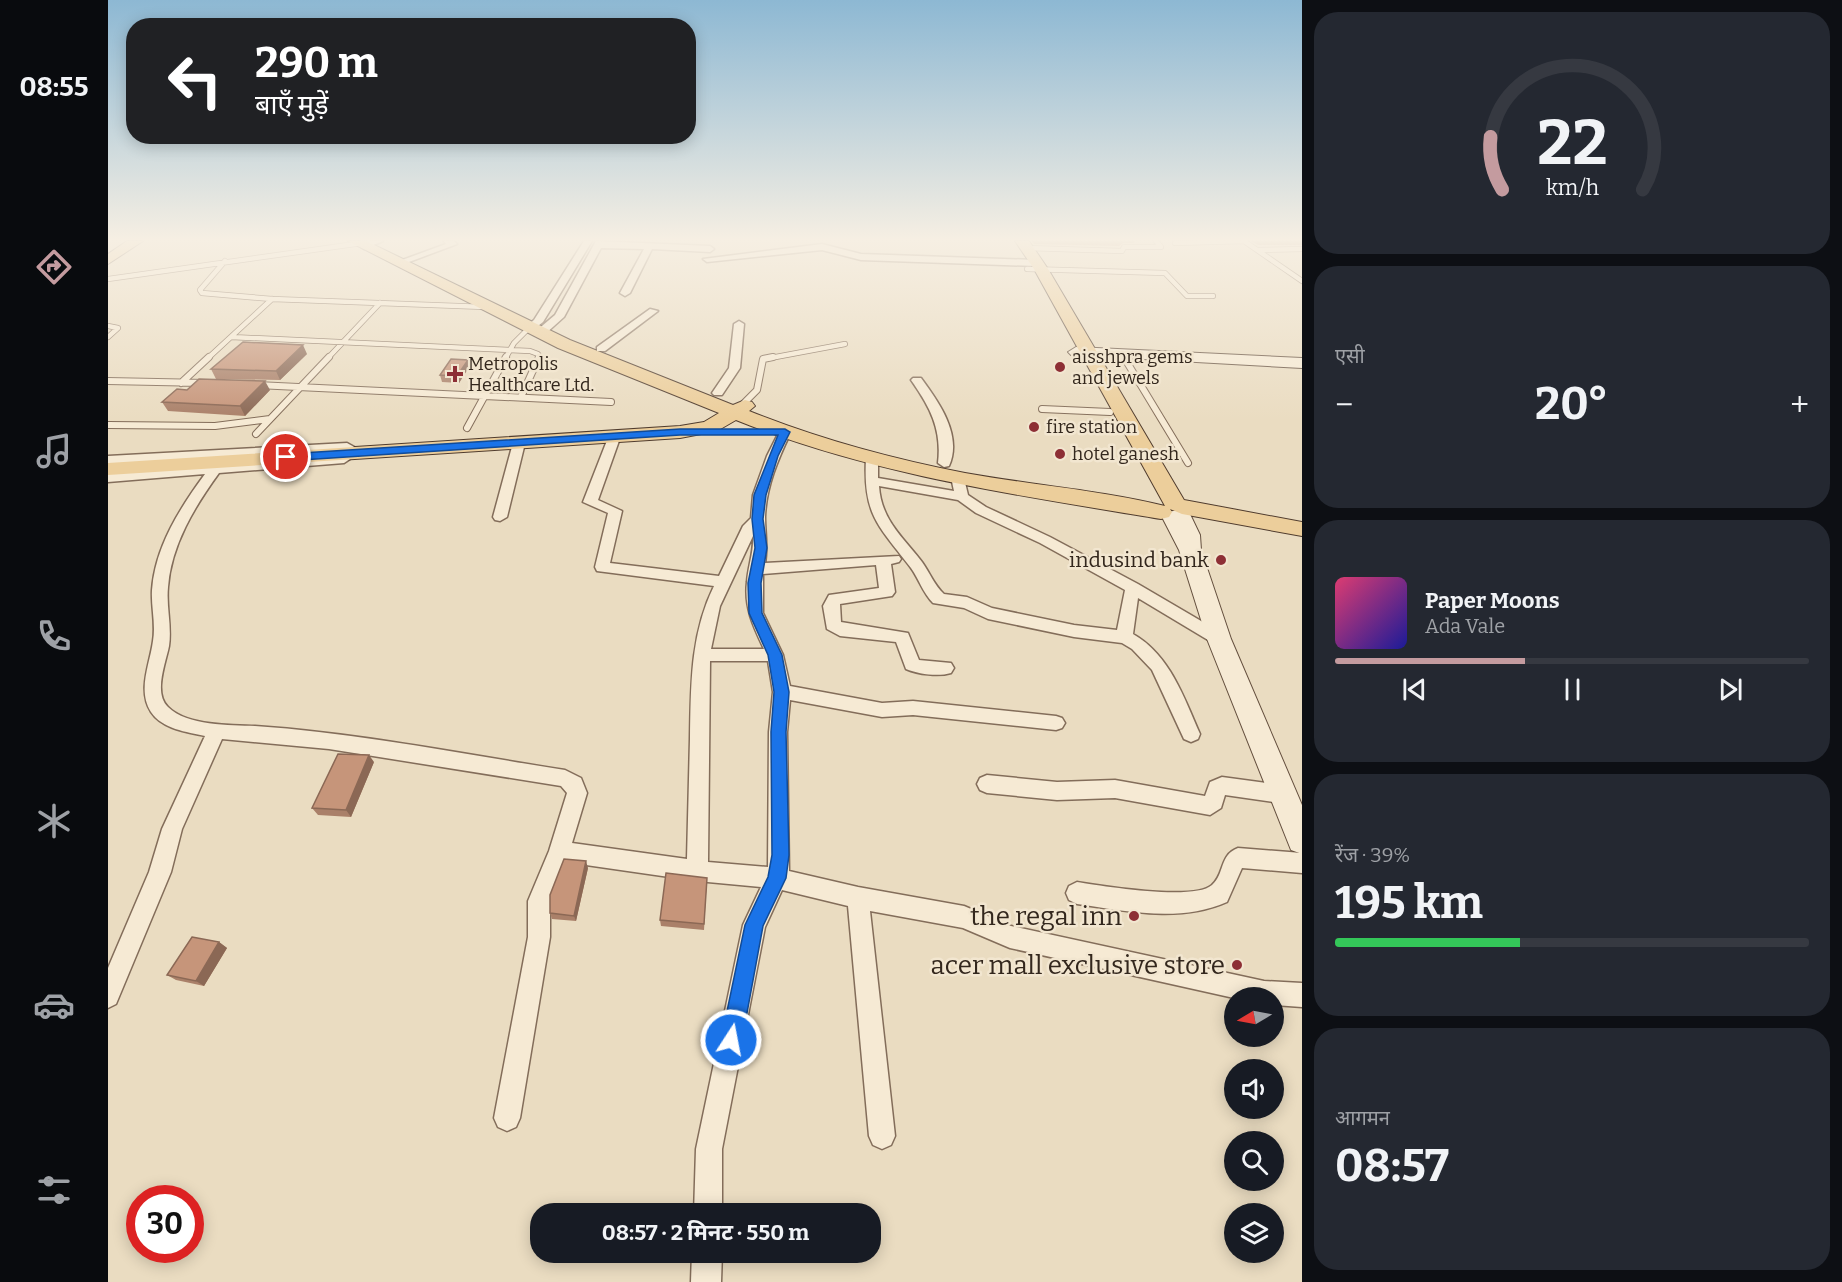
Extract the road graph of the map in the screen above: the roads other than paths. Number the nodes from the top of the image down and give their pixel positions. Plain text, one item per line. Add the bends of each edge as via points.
1 (270, 301) edge
2 (321, 301) edge
3 (474, 301) edge
4 (484, 301) edge
5 (554, 301) edge
6 (568, 301) edge
7 (1053, 301) edge
8 (380, 303) junction
9 (485, 307) junction
10 (653, 311) dead end
11 (739, 324) dead end
12 (108, 326) edge
13 (539, 327) junction
14 (231, 337) junction
15 (108, 338) edge
16 (342, 343) junction
17 (845, 344) dead end
18 (511, 349) junction
19 (601, 349) junction
20 (1083, 354) junction
21 (1125, 359) junction
22 (1302, 363) edge
23 (1302, 368) edge
24 (917, 380) dead end
25 (108, 381) edge
26 (181, 382) junction
27 (217, 384) edge
28 (253, 385) edge
29 (301, 386) junction
30 (718, 393) junction
31 (484, 395) junction
32 (521, 397) junction
33 (610, 402) dead end
34 (742, 407) junction
35 (1042, 410) dead end
36 (1110, 412) junction
37 (270, 419) junction
38 (108, 425) edge
39 (467, 428) dead end
40 (808, 428) junction
41 (783, 431) junction
42 (680, 432) junction
43 (256, 434) dead end
44 (614, 438) junction
45 (519, 443) junction
46 (359, 453) junction
47 (872, 458) junction
48 (108, 460) edge
49 (1188, 463) dead end
50 (108, 469) edge
51 (214, 470) junction
52 (108, 478) edge
53 (955, 479) junction
54 (870, 480) junction
55 (1172, 509) junction
56 (500, 517) dead end
57 (758, 519) junction
58 (1302, 529) edge
59 (1302, 540) edge
60 (908, 558) junction
61 (883, 560) junction
62 (757, 568) junction
63 (723, 582) junction
64 (1133, 588) junction
65 (1125, 637) junction
66 (1219, 639) junction
67 (702, 655) junction
68 (775, 655) junction
69 (945, 668) dead end
70 (782, 692) junction
71 (1056, 723) dead end
72 (217, 730) junction
73 (1191, 734) dead end
74 (987, 784) dead end
75 (1281, 794) junction
76 (1302, 840) edge
77 (559, 851) junction
78 (1302, 863) edge
79 (697, 871) junction
80 (777, 878) junction
81 (1077, 892) dead end
82 (858, 898) junction
83 (1302, 995) edge
84 (108, 996) edge
85 (507, 1118) dead end
86 (882, 1136) dead end
87 (708, 1203) edge
88 (707, 1263) edge
89 (706, 1282) edge

1 - 14 lane
2 - 8 lane
3 - 9 main road
4 - 13 main road
5 - 13 street
6 - 13 street via 559,317
7 - 20 main road
8 - 9 lane
8 - 16 lane
9 - 13 main road
10 - 19 street
11 - 30 street via 733,378
12 - 15 lane via 118,328
13 - 18 lane
13 - 19 main road
13 - 34 main road
14 - 16 lane
14 - 26 lane
16 - 18 lane
16 - 29 lane
17 - 34 lane via 763,358 757,390
18 - 31 lane
18 - 32 lane via 530,351 539,358
19 - 30 main road
20 - 21 street
20 - 22 street
20 - 36 main road
20 - 55 main road
21 - 23 street
21 - 49 lane
24 - 53 street via 944,426
25 - 26 lane
26 - 27 lane
28 - 29 lane
29 - 31 lane
29 - 37 lane
30 - 34 main road
31 - 32 lane
31 - 39 lane
32 - 33 lane
34 - 40 main road
34 - 41 main road
34 - 42 main road via 710,427
35 - 36 lane
36 - 55 main road
37 - 38 lane via 208,426
37 - 43 lane
40 - 41 main road
40 - 53 main road
41 - 42 main road
41 - 47 main road
41 - 57 street via 760,495
42 - 44 main road
44 - 45 main road
44 - 63 street via 590,502 615,511 602,567
45 - 46 main road
45 - 56 street
46 - 48 street via 347,447
46 - 50 main road
46 - 51 street via 342,459
47 - 53 main road
47 - 54 street
51 - 52 street
51 - 72 street via 171,542 160,586 162,638 153,689 155,703 162,713 177,722
53 - 54 street
53 - 55 main road
53 - 64 street via 981,510
54 - 60 street via 872,502 892,539
55 - 58 main road
55 - 59 main road
55 - 66 street
57 - 62 street via 761,548
57 - 63 street via 750,526
60 - 61 street
60 - 65 street via 939,599 1074,631
61 - 62 street
61 - 69 street via 887,592 835,599 831,606 834,625 840,630 897,636 904,641 916,666
62 - 68 street via 756,613
63 - 67 street via 712,606
64 - 65 street
64 - 66 street
65 - 73 street via 1149,654
66 - 75 street
67 - 68 street
67 - 79 street
68 - 70 street
70 - 71 street via 882,710 913,708
70 - 80 street
72 - 77 street via 295,737 565,778 574,784 577,793
72 - 84 street via 172,829 160,872
74 - 75 street via 1057,790 1115,789 1209,806 1217,788 1222,786
75 - 76 street
77 - 79 street
77 - 85 street via 537,912 539,937
78 - 81 street via 1238,858 1223,889 1207,898 1154,902
79 - 80 street
80 - 82 street
80 - 87 street via 754,925 710,1149
82 - 83 street via 964,917 1010,937 1264,993
82 - 86 street
88 - 89 street

